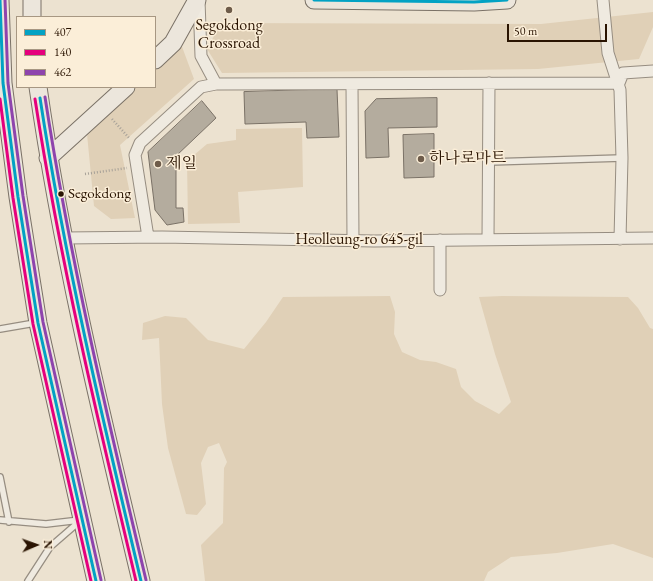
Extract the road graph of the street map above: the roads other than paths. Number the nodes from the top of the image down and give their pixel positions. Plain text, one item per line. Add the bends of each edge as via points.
1 (0, 0) edge
2 (32, 0) edge
3 (198, 0) edge
4 (314, 0) edge
5 (507, 0) edge
6 (603, 0) edge
7 (32, 16) edge
8 (156, 59) edge
9 (653, 71) edge
10 (489, 83) junction
11 (619, 83) junction
12 (216, 84) junction
13 (352, 84) junction
14 (38, 88) edge
15 (125, 88) edge
16 (6, 143) edge
17 (48, 158) junction
18 (622, 158) junction
19 (489, 162) junction
20 (148, 237) junction
21 (64, 238) junction
22 (653, 238) edge
23 (488, 239) junction
24 (620, 239) junction
25 (353, 240) junction
26 (440, 240) junction
27 (440, 290) dead end
28 (38, 322) junction
29 (0, 329) edge
30 (0, 476) edge
31 (82, 519) junction
32 (0, 520) edge
33 (9, 522) junction
34 (28, 581) edge
35 (96, 581) edge
36 (141, 581) edge

1 - 16 main road
2 - 7 main road
3 - 8 main road via 173,43
3 - 12 street via 201,56
4 - 5 main road
6 - 11 street via 608,53
9 - 11 street via 623,73
10 - 11 street
10 - 13 street
10 - 19 street
11 - 18 street
12 - 13 street
12 - 20 street via 201,87 140,143 135,155
13 - 25 street
14 - 17 main road
15 - 17 main road
16 - 28 main road
17 - 21 main road
18 - 19 lane
18 - 24 street
19 - 23 street
20 - 21 street, Heolleung-ro 645-gil
20 - 25 street, Heolleung-ro 645-gil
21 - 36 main road via 97,397
22 - 24 street, Heolleung-ro 645-gil
23 - 24 street, Heolleung-ro 645-gil
23 - 26 street, Heolleung-ro 645-gil
25 - 26 street, Heolleung-ro 645-gil
26 - 27 street
28 - 29 lane
28 - 31 main road
30 - 33 lane
31 - 33 lane via 46,524
31 - 34 lane via 50,547
31 - 35 main road
32 - 33 lane

